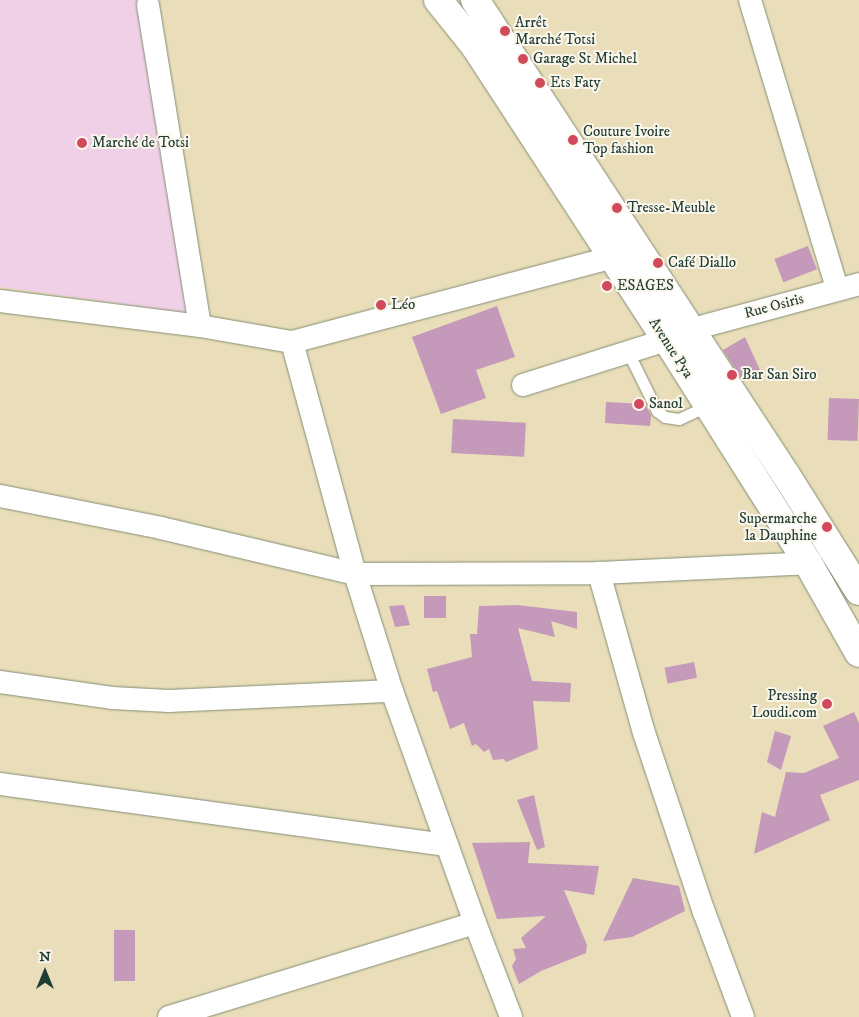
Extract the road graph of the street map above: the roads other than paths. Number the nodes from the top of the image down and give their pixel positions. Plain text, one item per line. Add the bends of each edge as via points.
1 (438, 0) edge
2 (475, 0) edge
3 (750, 0) edge
4 (151, 2) edge
5 (611, 258) junction
6 (859, 284) edge
7 (837, 289) junction
8 (0, 301) edge
9 (200, 326) junction
10 (678, 335) junction
11 (292, 342) junction
12 (628, 352) junction
13 (524, 385) dead end
14 (719, 399) junction
15 (0, 496) edge
16 (808, 563) junction
17 (599, 573) junction
18 (355, 574) junction
19 (859, 591) edge
20 (859, 653) edge
21 (0, 682) edge
22 (392, 691) junction
23 (0, 784) edge
24 (448, 844) junction
25 (474, 923) junction
26 (169, 1017) edge
27 (511, 1017) edge
28 (743, 1017) edge

1 - 5 main road, Avenue Pya via 474,46
2 - 10 main road, Avenue Pya
3 - 7 street
4 - 9 street
5 - 10 main road, Avenue Pya
5 - 11 street
6 - 7 street, Rue Osiris
7 - 10 street, Rue Osiris
8 - 9 street
9 - 11 street
10 - 12 street, Rue Osiris
10 - 14 main road, Avenue Pya
11 - 18 street
12 - 13 street, Rue Osiris
12 - 14 lane via 657,411 665,417 679,419
14 - 16 main road, Avenue Pya
14 - 19 main road, Avenue Pya via 786,475
15 - 18 street via 161,528
16 - 17 street
16 - 20 main road, Avenue Pya
17 - 18 street
17 - 28 street via 644,732
18 - 22 street
21 - 22 street via 112,698 169,701
22 - 24 street
23 - 24 street
24 - 25 street
25 - 26 street
25 - 27 street

